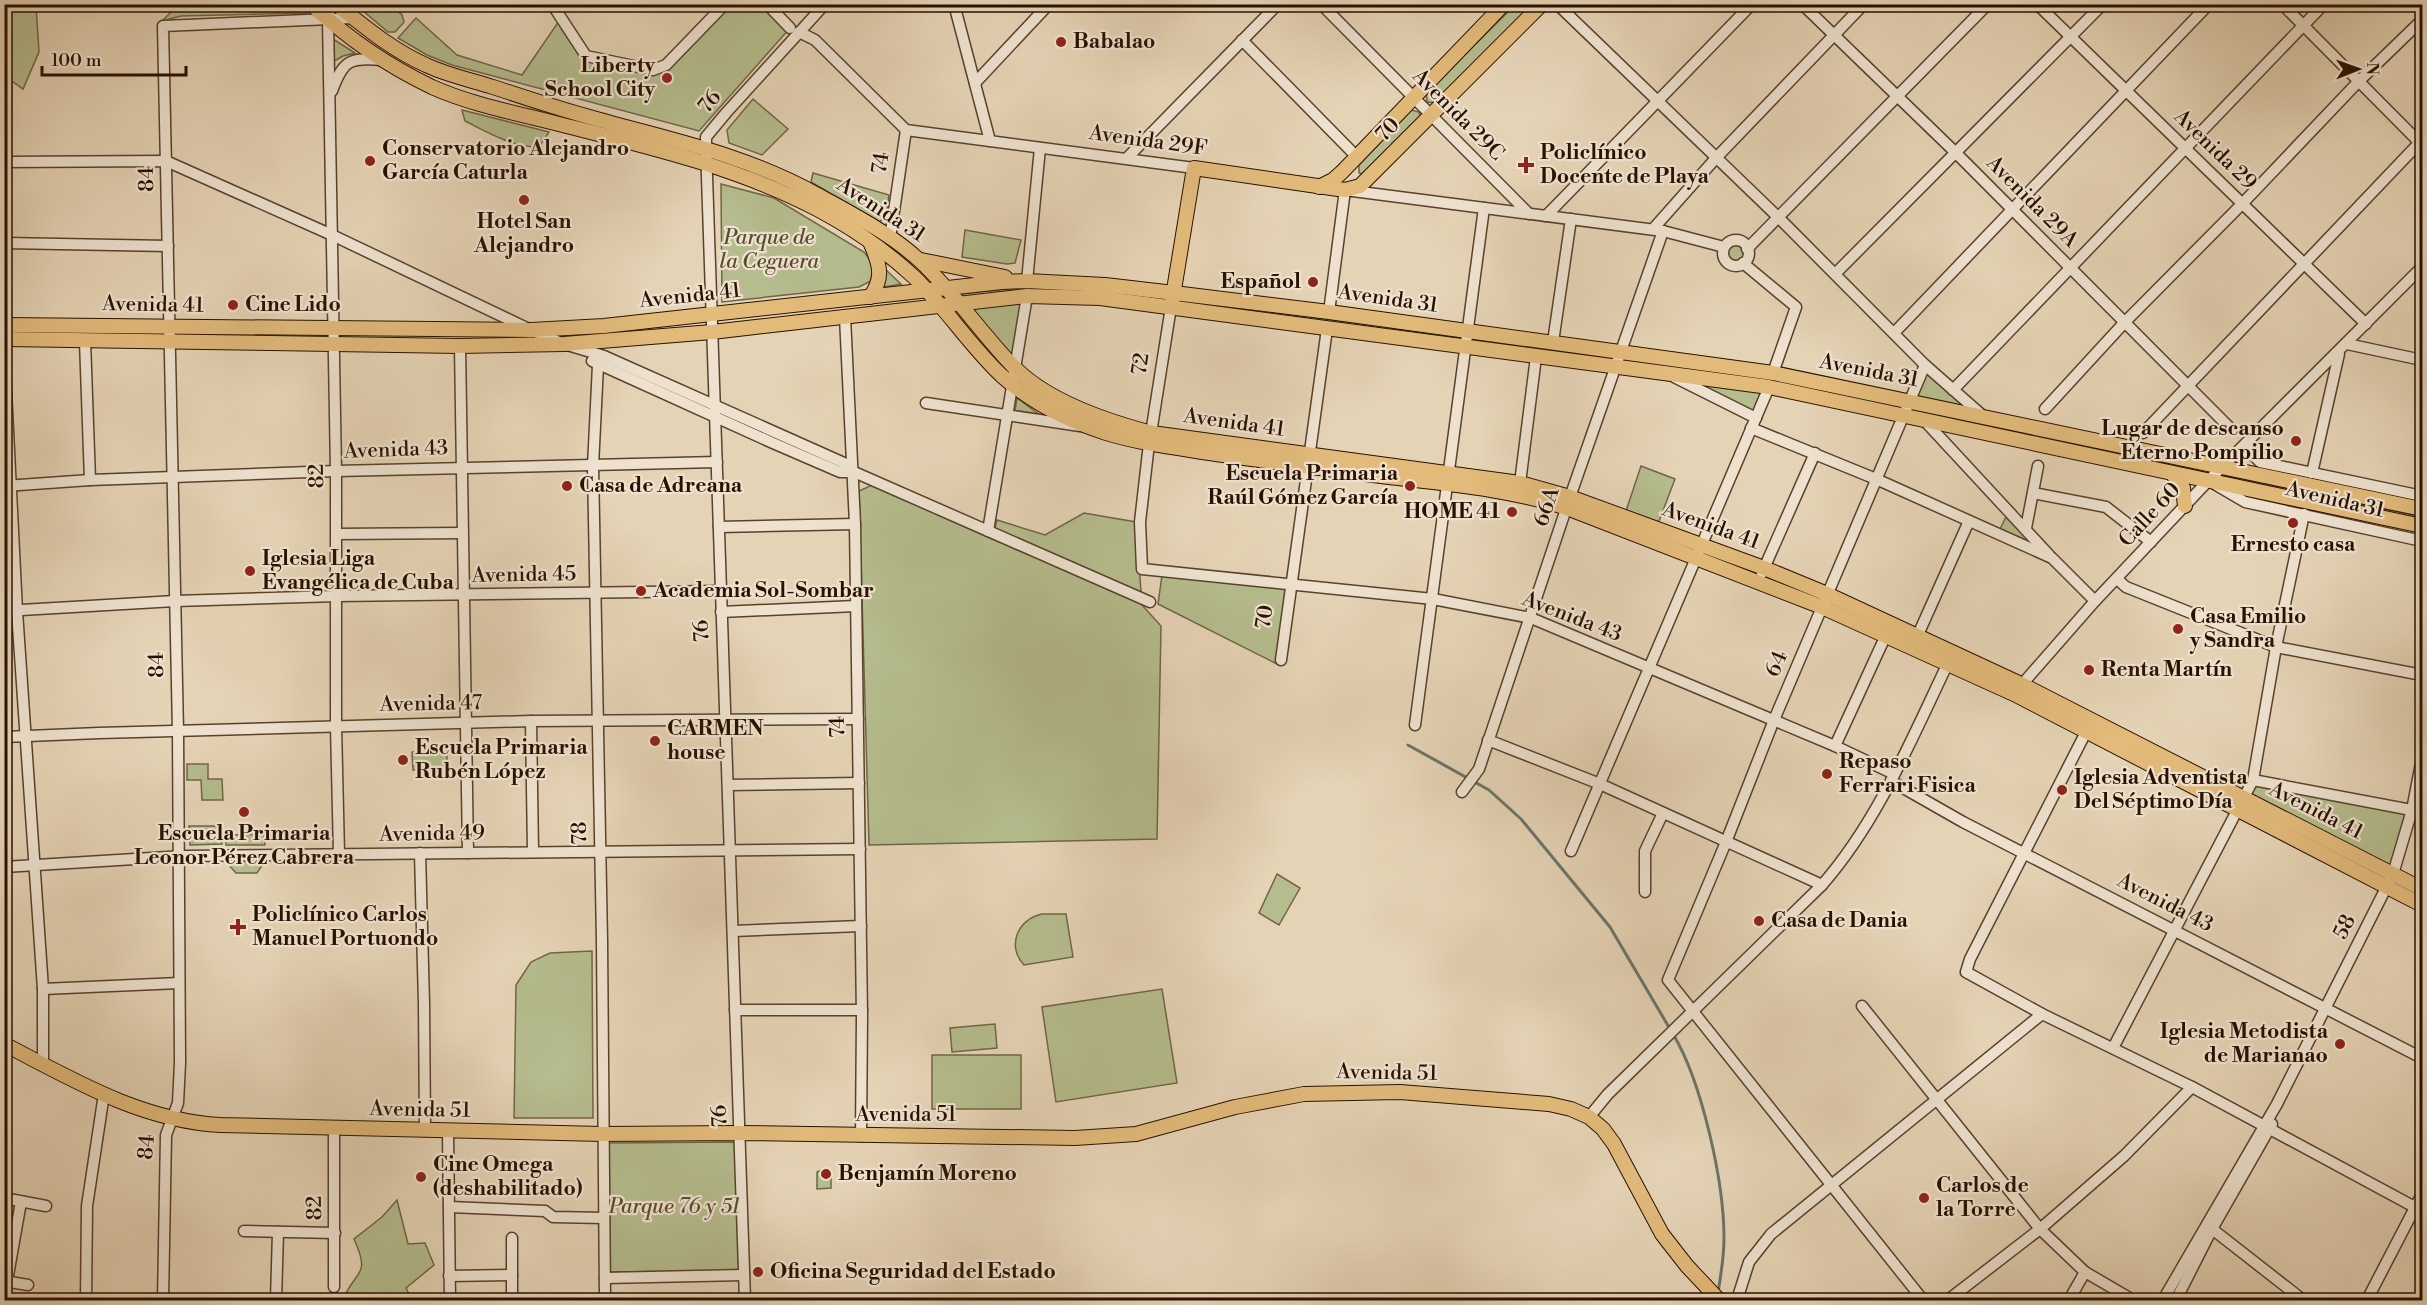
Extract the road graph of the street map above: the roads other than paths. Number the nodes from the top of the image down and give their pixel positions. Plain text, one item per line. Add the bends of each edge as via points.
1 (311, 4) edge
2 (330, 4) edge
3 (336, 4) edge
4 (552, 4) edge
5 (725, 4) edge
6 (767, 4) edge
7 (825, 4) edge
8 (954, 4) edge
9 (1049, 4) edge
10 (1278, 4) edge
11 (1321, 4) edge
12 (1504, 4) edge
13 (1542, 4) edge
14 (1557, 4) edge
15 (1752, 4) edge
16 (1802, 4) edge
17 (1864, 4) edge
18 (1988, 4) edge
19 (2037, 4) edge
20 (2103, 4) edge
21 (2210, 4) edge
22 (2282, 4) edge
23 (2324, 4) edge
24 (354, 18) junction
25 (328, 20) junction
26 (2422, 20) edge
27 (2303, 25) junction
28 (794, 30) junction
29 (1834, 35) junction
30 (2071, 38) junction
31 (1242, 40) junction
32 (381, 60) junction
33 (2359, 81) junction
34 (975, 83) junction
35 (6, 88) dead end
36 (2126, 91) junction
37 (1897, 95) junction
38 (330, 97) junction
39 (1413, 97) junction
40 (1657, 101) junction
41 (1431, 115) junction
42 (906, 130) junction
43 (990, 141) junction
44 (2422, 143) edge
45 (706, 147) junction
46 (1040, 148) junction
47 (2186, 148) junction
48 (1956, 153) junction
49 (1356, 156) junction
50 (1127, 158) junction
51 (1716, 158) junction
52 (166, 161) junction
53 (5, 162) edge
54 (702, 163) junction
55 (1194, 168) junction
56 (1342, 172) junction
57 (1319, 187) junction
58 (1345, 190) junction
59 (2242, 203) junction
60 (1484, 208) junction
61 (2012, 211) junction
62 (1529, 214) junction
63 (1546, 216) junction
64 (1778, 217) junction
65 (1571, 219) junction
66 (1658, 230) junction
67 (332, 235) junction
68 (890, 237) junction
69 (5, 243) edge
70 (871, 244) junction
71 (168, 246) junction
72 (1724, 247) junction
73 (1748, 249) junction
74 (919, 259) junction
75 (1743, 263) junction
76 (2304, 263) junction
77 (2422, 267) edge
78 (2069, 268) junction
79 (1835, 274) junction
80 (1027, 280) junction
81 (4, 285) edge
82 (947, 289) junction
83 (927, 291) junction
84 (1174, 293) junction
85 (1027, 296) junction
86 (870, 297) junction
87 (959, 302) junction
88 (940, 305) junction
89 (1171, 307) junction
90 (1329, 312) junction
91 (711, 314) junction
92 (845, 317) junction
93 (2124, 323) junction
94 (2366, 324) junction
95 (4, 325) edge
96 (170, 327) junction
97 (333, 329) junction
98 (1326, 329) junction
99 (531, 330) junction
100 (1467, 331) junction
101 (712, 332) junction
102 (1894, 333) junction
103 (4, 339) edge
104 (85, 341) junction
105 (1553, 342) junction
106 (170, 343) junction
107 (564, 344) junction
108 (2347, 344) junction
109 (333, 345) junction
110 (460, 346) junction
111 (1465, 348) junction
112 (2373, 349) junction
113 (4, 350) edge
114 (1622, 351) junction
115 (2339, 352) junction
116 (1536, 357) junction
117 (2422, 360) edge
118 (598, 365) junction
119 (1925, 365) junction
120 (1617, 367) junction
121 (1014, 368) junction
122 (1669, 374) junction
123 (1771, 380) junction
124 (1012, 384) junction
125 (2188, 385) junction
126 (1953, 390) junction
127 (1910, 401) junction
128 (926, 403) dead end
129 (2045, 409) dead end
130 (716, 413) junction
131 (1904, 414) junction
132 (1007, 416) junction
133 (1983, 416) junction
134 (1923, 419) junction
135 (1753, 423) junction
136 (1094, 428) junction
137 (2232, 429) dead end
138 (2143, 432) dead end
139 (1151, 439) junction
140 (2249, 441) junction
141 (1815, 453) junction
142 (1308, 461) junction
143 (717, 462) junction
144 (593, 466) junction
145 (2038, 466) dead end
146 (463, 467) junction
147 (2222, 468) junction
148 (336, 471) junction
149 (854, 472) junction
150 (2172, 473) junction
151 (2312, 473) junction
152 (172, 477) junction
153 (1448, 478) junction
154 (1876, 479) junction
155 (90, 480) junction
156 (2208, 481) junction
157 (1520, 483) junction
158 (8, 486) edge
159 (2033, 494) junction
160 (2422, 496) edge
161 (1569, 502) junction
162 (2185, 506) junction
163 (2422, 509) edge
164 (2304, 514) junction
165 (1969, 521) junction
166 (855, 524) junction
167 (719, 526) junction
168 (2422, 526) edge
169 (2026, 528) junction
170 (988, 531) junction
171 (462, 533) junction
172 (337, 534) junction
173 (2422, 541) edge
174 (2151, 542) junction
175 (1698, 552) junction
176 (2052, 558) junction
177 (1142, 568) joint
178 (1764, 568) junction
179 (2117, 579) junction
180 (1758, 581) junction
181 (1291, 583) junction
182 (720, 591) junction
183 (595, 593) junction
184 (464, 595) junction
185 (337, 596) junction
186 (1433, 599) junction
187 (175, 601) junction
188 (1825, 601) junction
189 (1150, 602) dead end
190 (2095, 602) junction
191 (856, 606) junction
192 (17, 610) junction
193 (4, 611) edge
194 (721, 612) junction
195 (1530, 618) junction
196 (1886, 635) junction
197 (1917, 637) junction
198 (2276, 647) junction
199 (1281, 660) dead end
200 (1948, 663) junction
201 (1650, 668) junction
202 (2422, 675) edge
203 (2018, 689) junction
204 (858, 718) junction
205 (725, 720) junction
206 (1774, 720) junction
207 (531, 721) junction
208 (598, 721) junction
209 (465, 723) junction
210 (1415, 725) dead end
211 (336, 726) junction
212 (178, 730) junction
213 (2086, 732) junction
214 (26, 736) junction
215 (4, 737) edge
216 (1488, 740) junction
217 (1835, 746) junction
218 (2422, 758) edge
219 (1893, 777) junction
220 (2253, 780) junction
221 (859, 783) junction
222 (1600, 784) junction
223 (728, 785) junction
224 (1462, 792) dead end
225 (2240, 803) junction
226 (2417, 811) edge
227 (1663, 813) junction
228 (1726, 842) junction
229 (860, 849) junction
230 (731, 850) junction
231 (600, 851) junction
232 (1571, 851) dead end
233 (533, 852) junction
234 (2024, 852) junction
235 (420, 853) junction
236 (468, 853) junction
237 (339, 854) junction
238 (179, 856) junction
239 (35, 865) junction
240 (4, 867) edge
241 (2390, 880) junction
242 (1822, 885) junction
243 (2422, 889) edge
244 (1645, 892) dead end
245 (2422, 905) edge
246 (861, 926) junction
247 (2175, 930) junction
248 (733, 931) junction
249 (179, 983) junction
250 (43, 989) junction
251 (1862, 1006) dead end
252 (2327, 1008) junction
253 (735, 1010) junction
254 (862, 1010) junction
255 (1694, 1011) junction
256 (2042, 1014) junction
257 (4, 1044) edge
258 (2113, 1048) junction
259 (2422, 1058) edge
260 (43, 1063) junction
261 (2193, 1087) junction
262 (104, 1094) junction
263 (1935, 1099) junction
264 (1589, 1117) junction
265 (171, 1119) junction
266 (2267, 1126) junction
267 (334, 1129) junction
268 (425, 1131) junction
269 (448, 1131) junction
270 (740, 1133) junction
271 (602, 1134) junction
272 (861, 1136) junction
273 (1832, 1186) junction
274 (2422, 1194) edge
275 (4, 1198) edge
276 (21, 1202) junction
277 (46, 1206) dead end
278 (449, 1207) junction
279 (2419, 1210) edge
280 (604, 1218) junction
281 (2209, 1227) junction
282 (2040, 1229) junction
283 (244, 1231) dead end
284 (278, 1232) junction
285 (335, 1233) junction
286 (512, 1238) dead end
287 (2085, 1272) junction
288 (512, 1275) junction
289 (744, 1275) junction
290 (449, 1276) junction
291 (605, 1278) junction
292 (6, 1281) edge
293 (28, 1285) dead end
294 (334, 1287) dead end
295 (1707, 1294) edge
296 (86, 1300) edge
297 (163, 1300) edge
298 (276, 1300) edge
299 (450, 1300) edge
300 (512, 1300) edge
301 (605, 1300) edge
302 (745, 1300) edge
303 (1719, 1300) edge
304 (1737, 1300) edge
305 (1923, 1300) edge
306 (1948, 1300) edge
307 (2069, 1300) edge
308 (2133, 1300) edge
309 (2163, 1300) edge
310 (2176, 1300) edge
311 (2304, 1300) edge
312 (2367, 1300) edge

1 - 25 main road, Avenida 31
2 - 25 street, 82
3 - 24 main road, Avenida 31
4 - 5 street via 586,56 653,70 666,66
6 - 28 street
7 - 28 street, 76
8 - 34 street
9 - 34 street
10 - 31 street
11 - 39 street, Avenida 29C
12 - 39 main road, 70
13 - 41 main road, 70
14 - 40 street
15 - 40 street
16 - 29 street, Avenida 29A
17 - 29 street, 66A
18 - 37 street
19 - 30 street, Avenida 29
20 - 30 street
21 - 36 street
22 - 27 street
23 - 27 street
24 - 25 street
24 - 45 main road, Avenida 31 via 390,46 428,66 592,118
25 - 32 main road, Avenida 31
25 - 38 street, 82
25 - 52 street, 84 via 163,26
26 - 33 street
27 - 33 street
27 - 47 street
28 - 42 street via 815,40
28 - 45 street, 76 via 706,137
29 - 37 street, Avenida 29A
29 - 51 street, 66A
30 - 36 street, Avenida 29
30 - 48 street
31 - 49 street
31 - 50 street
32 - 38 street, 82 via 360,58 340,69
32 - 54 main road, Avenida 31 via 434,88
33 - 44 street
33 - 59 street
34 - 43 street
35 - 53 street
36 - 47 street, Avenida 29
36 - 61 street
37 - 48 street, Avenida 29A
37 - 64 street
38 - 67 street, 82
39 - 41 street, Avenida 29C
39 - 49 main road, 70
40 - 51 street
40 - 63 street
41 - 58 main road, 70 via 1368,181
41 - 62 street, Avenida 29C
42 - 43 street, Avenida 29F
42 - 68 street, 74
43 - 46 street, Avenida 29F
44 - 76 street
45 - 54 street, 76
45 - 68 main road, Avenida 31 via 784,177
46 - 50 street, Avenida 29F
46 - 80 street
47 - 59 street, Avenida 29
47 - 78 street
48 - 61 street, Avenida 29A
48 - 79 street
49 - 56 main road, 70
50 - 55 street, Avenida 29F
51 - 64 street
51 - 66 street, 66A
52 - 53 street
52 - 67 street
52 - 71 street, 84
53 - 69 street
54 - 70 main road, Avenida 31 via 762,183 819,210
54 - 91 street, 76
55 - 57 main road, Avenida 29F
55 - 84 main road, 72
56 - 57 main road, 70
56 - 58 main road
57 - 58 main road, Avenida 29F
58 - 60 street, Avenida 29F
58 - 90 street
59 - 76 street, Avenida 29
59 - 93 street
60 - 62 street, Avenida 29F
60 - 100 street
61 - 78 street, Avenida 29A
61 - 102 street
62 - 63 street
63 - 65 street
64 - 73 street
64 - 79 street
65 - 66 street
65 - 105 street
66 - 72 street
66 - 114 street, 66A
67 - 97 street, 82
67 - 99 street
68 - 74 main road, Avenida 31
69 - 71 street
69 - 81 street
70 - 83 main road, Avenida 31
70 - 86 main road via 881,276
71 - 96 street, 84
72 - 73 street via 1735,240
72 - 75 street via 1727,263
73 - 75 street
74 - 80 main road
74 - 82 main road, Avenida 31
75 - 123 street via 1796,307
76 - 94 street, Avenida 29
76 - 125 street
77 - 94 street, Calle 60
78 - 93 street, Avenida 29A
78 - 126 street
79 - 102 street
80 - 82 main road, Avenida 31
80 - 84 main road, Avenida 31
82 - 83 main road, Avenida 41
82 - 87 main road, Avenida 41
83 - 86 main road, Avenida 41
83 - 88 main road, Avenida 31
84 - 89 main road, 72
84 - 90 main road, Avenida 31
85 - 87 main road, Avenida 31
85 - 89 main road, Avenida 31 via 1100,298
85 - 121 street
86 - 91 main road, Avenida 41
87 - 88 main road, Avenida 31
87 - 121 main road, Avenida 41
88 - 92 main road, Avenida 41
88 - 124 main road, Avenida 41
89 - 98 main road, Avenida 31
89 - 139 street, 72
90 - 100 main road, Avenida 31
91 - 99 main road, Avenida 41
91 - 101 street, 76
92 - 101 main road, Avenida 41
92 - 149 street, 74
93 - 125 street, Avenida 29A
93 - 129 street
94 - 108 street, Calle 60
94 - 112 street
95 - 96 main road, Avenida 41
96 - 97 main road, Avenida 41
96 - 106 street, 84
97 - 99 main road, Avenida 41
97 - 109 street, 82
98 - 111 main road, Avenida 31
98 - 142 street, 70
99 - 107 street
100 - 105 main road, Avenida 31
100 - 111 street
101 - 107 main road, Avenida 41
101 - 130 street, 76
102 - 119 street
103 - 104 main road, Avenida 41
104 - 106 main road, Avenida 41
104 - 155 street
105 - 114 main road, Avenida 31
106 - 109 main road, Avenida 41
106 - 152 street, 84
107 - 110 main road, Avenida 41
107 - 118 street
107 - 130 street via 604,357
108 - 112 street
108 - 115 street, Calle 60
109 - 110 main road, Avenida 41
109 - 148 street, 82
110 - 146 street
111 - 116 main road, Avenida 31
111 - 153 street
112 - 117 street
113 - 158 street
114 - 120 street, 66A
114 - 123 main road, Avenida 31
115 - 140 street, Calle 60
115 - 151 street
116 - 120 main road, Avenida 31
116 - 157 street
118 - 130 street
118 - 144 street, 78
119 - 126 street
119 - 127 street, 64
120 - 122 main road, Avenida 31
120 - 161 street, 66A
121 - 124 street
121 - 139 main road, Avenida 41 via 1076,407
122 - 123 main road, Avenida 31
122 - 135 street
123 - 127 main road, Avenida 31
123 - 131 main road, Avenida 31
123 - 135 street
124 - 132 street
124 - 136 main road, Avenida 41 via 1065,417
125 - 137 street, Avenida 29A
125 - 138 street
126 - 133 street
127 - 131 street, 64
127 - 133 main road, Avenida 31
128 - 132 street
130 - 143 street, 76
130 - 149 street via 843,463
131 - 134 main road, Avenida 31
131 - 154 street, 64
132 - 136 street
132 - 170 street
133 - 147 main road, Avenida 31
134 - 150 main road, Avenida 31
134 - 169 street
135 - 141 street
135 - 175 street
136 - 139 main road, Avenida 41
139 - 142 main road, Avenida 41
139 - 177 street, 72 via 1140,522
140 - 147 street, Calle 60
140 - 151 street, Avenida 31 via 2252,454 2260,462
141 - 154 street
141 - 178 street
142 - 153 main road, Avenida 41
142 - 181 street, 70
143 - 144 street, Avenida 43
143 - 167 street, 76
144 - 146 street, Avenida 43
144 - 183 street, 78
145 - 159 street
146 - 148 street, Avenida 43
146 - 171 street
147 - 156 street, Calle 60
147 - 163 main road, Avenida 31
148 - 152 street, Avenida 43
148 - 172 street, 82
149 - 166 street, 74
149 - 170 street
150 - 156 main road, Avenida 31
150 - 162 main road via 2182,488
151 - 160 street, Avenida 31
152 - 155 street, Avenida 43
152 - 187 street, 84
153 - 157 main road, Avenida 41
153 - 161 main road, Avenida 41
153 - 186 street
154 - 165 street
154 - 188 street, 64
155 - 158 street, Avenida 43
156 - 162 street, Calle 60
156 - 164 street, Avenida 31 via 2245,502
156 - 168 main road, Avenida 31
157 - 161 main road, Avenida 41
158 - 192 street
159 - 169 street
159 - 174 street via 2106,507
161 - 175 main road, Avenida 41
161 - 195 street, 66A
162 - 174 street, Calle 60
164 - 173 street, Avenida 31
164 - 198 street
165 - 176 street
165 - 197 street
166 - 167 street
166 - 191 street, 74
167 - 182 street, 76
169 - 176 street
170 - 189 street
171 - 172 street
171 - 184 street
172 - 185 street, 82
174 - 179 street, Calle 60
175 - 178 main road, Avenida 41
175 - 180 main road, Avenida 41
175 - 201 street
176 - 190 street
177 - 181 street, Avenida 43
178 - 180 street
178 - 188 main road, Avenida 41
179 - 190 street, Calle 60
179 - 198 street via 2126,587
180 - 188 main road, Avenida 41
181 - 186 street, Avenida 43
181 - 199 street, 70
182 - 183 street, Avenida 45
182 - 194 street, 76
183 - 184 street, Avenida 45
183 - 208 street, 78
184 - 185 street, Avenida 45
184 - 209 street
185 - 187 street, Avenida 45
185 - 211 street, 82
186 - 195 street, Avenida 43
186 - 210 street
187 - 192 street, Avenida 45
187 - 212 street, 84
188 - 196 main road, Avenida 41
188 - 197 main road, Avenida 41
188 - 206 street, 64
190 - 203 street, Calle 60
191 - 194 street
191 - 204 street, 74
192 - 193 street, Avenida 45
192 - 214 street
194 - 205 street, 76
195 - 201 street, Avenida 43
195 - 216 street, 66A
196 - 200 main road, Avenida 41
196 - 217 street
197 - 203 main road, Avenida 41
198 - 202 street
198 - 220 street
200 - 203 main road, Avenida 41
200 - 219 street
201 - 206 street, Avenida 43
201 - 222 street
203 - 213 main road, Avenida 41
203 - 225 main road, Avenida 41
204 - 205 street, Avenida 47
204 - 221 street, 74
205 - 208 street, Avenida 47
205 - 223 street, 76
206 - 217 street, Avenida 43
206 - 228 street, 64
207 - 208 street, Avenida 47
207 - 209 street, Avenida 47
207 - 233 street
208 - 231 street, 78
209 - 211 street, Avenida 47
209 - 236 street
211 - 212 street, Avenida 47
211 - 237 street, 82
212 - 214 street, Avenida 47
212 - 238 street, 84
213 - 225 main road, Avenida 41
213 - 234 street
214 - 215 street, Avenida 47
214 - 239 street
216 - 222 street
216 - 224 street, 66A via 1479,769
217 - 219 street, Avenida 43
218 - 226 street, 58
219 - 234 street, Avenida 43 via 1964,822
219 - 242 street via 1857,841
220 - 225 street
220 - 226 street
221 - 223 street
221 - 229 street, 74
222 - 227 street
222 - 232 street
223 - 230 street, 76
225 - 241 main road, Avenida 41
225 - 247 street
226 - 241 street, 58
227 - 228 street
227 - 244 street via 1646,850
228 - 242 street
228 - 255 street, 64 via 1668,980
229 - 230 street, Avenida 49
229 - 246 street, 74
230 - 231 street, Avenida 49
230 - 248 street, 76
231 - 233 street, Avenida 49
231 - 271 street, 78
233 - 236 street, Avenida 49
234 - 247 street, Avenida 43
234 - 256 street via 1966,972
235 - 236 street, Avenida 49
235 - 237 street, Avenida 49
235 - 268 street
237 - 238 street, Avenida 49
238 - 239 street, Avenida 49
238 - 249 street, 84
239 - 240 street, Avenida 49
239 - 250 street
241 - 243 main road, Avenida 41
241 - 245 main road, Avenida 41
241 - 252 street, 58
242 - 255 street
246 - 248 street
246 - 254 street, 74
247 - 252 street, Avenida 43
247 - 258 street
248 - 253 street, 76
249 - 250 street
249 - 265 street, 84 via 178,1103
250 - 260 street
251 - 263 street
252 - 259 street, Avenida 43
252 - 266 street, 58
253 - 254 street
253 - 270 street, 76
254 - 272 street, 74
255 - 264 street
255 - 273 street
256 - 258 street
256 - 263 street
257 - 260 main road, Avenida 51
258 - 261 street
260 - 262 main road, Avenida 51
261 - 266 street
261 - 282 street via 2124,1156
262 - 265 main road, Avenida 51
262 - 296 street via 87,1206
263 - 273 street
263 - 282 street
264 - 272 main road, Avenida 51 via 1549,1104 1470,1096 1359,1092 1278,1098 1136,1134 1108,1137
264 - 295 main road, Avenida 51 via 1614,1144 1662,1234
265 - 267 main road, Avenida 51 via 211,1125
265 - 297 street, 84 via 165,1135
266 - 279 street
266 - 281 street, 58
267 - 268 main road, Avenida 51
267 - 285 street, 82
268 - 269 main road, Avenida 51
269 - 271 main road, Avenida 51
269 - 278 street
270 - 271 main road, Avenida 51
270 - 272 main road, Avenida 51
270 - 289 street, 76
271 - 280 street, 78
273 - 304 street via 1771,1234 1749,1262
273 - 305 street
274 - 279 street
275 - 276 street
276 - 277 street
276 - 292 street
278 - 280 street
278 - 290 street
279 - 312 street
280 - 291 street, 78
281 - 309 street, 58
281 - 310 street, 58
281 - 311 street
282 - 287 street
282 - 306 street
283 - 284 street
284 - 285 street
284 - 298 street
285 - 294 street, 82
286 - 288 street
287 - 307 street
287 - 308 street
288 - 290 street
288 - 300 street
289 - 291 street
289 - 302 street, 76
290 - 299 street
291 - 301 street, 78
292 - 293 street
295 - 303 main road, Avenida 51

